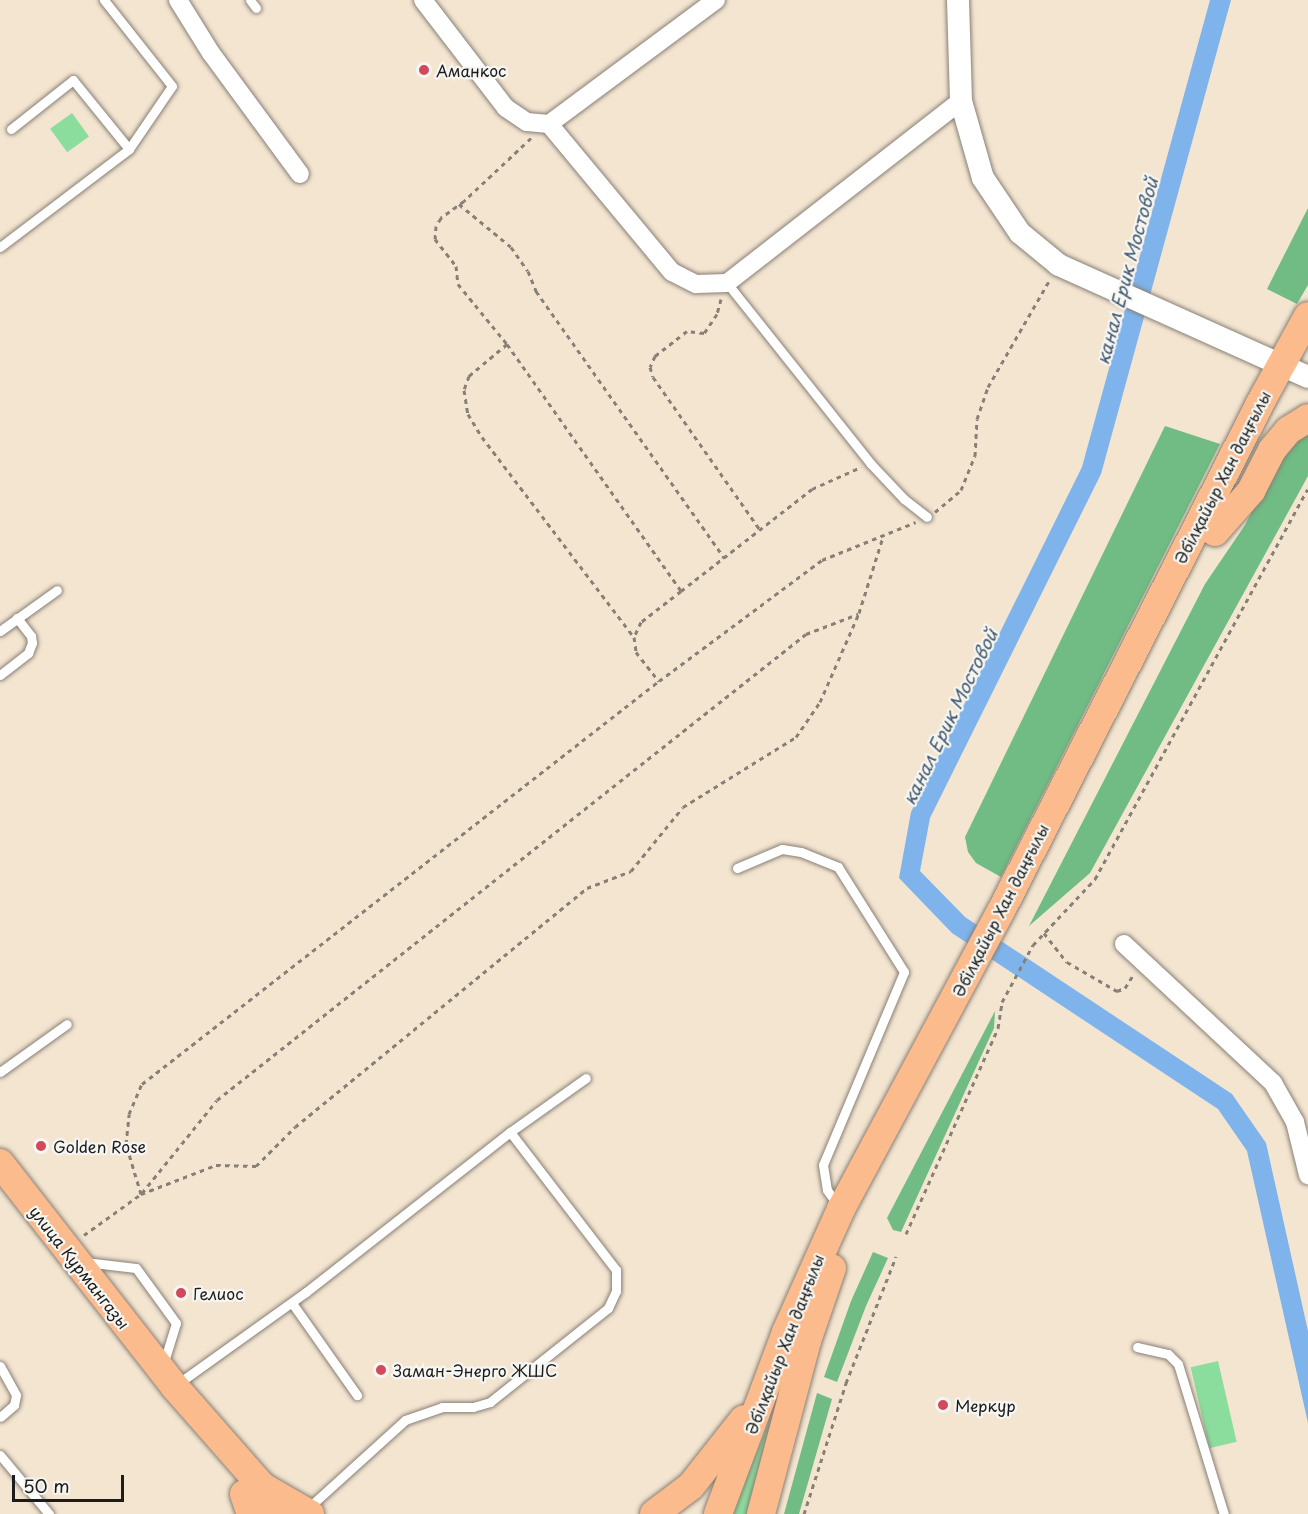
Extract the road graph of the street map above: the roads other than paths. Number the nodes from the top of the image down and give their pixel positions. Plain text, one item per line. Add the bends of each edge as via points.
1 (104, 0) edge
2 (178, 0) edge
3 (423, 0) edge
4 (717, 0) edge
5 (958, 0) edge
6 (961, 101) junction
7 (549, 124) junction
8 (11, 129) dead end
9 (129, 149) junction
10 (300, 174) dead end
11 (0, 248) edge
12 (727, 283) junction
13 (1308, 316) edge
14 (1299, 366) edge
15 (1308, 418) edge
16 (927, 518) road end
17 (1215, 532) junction
18 (57, 590) dead end
19 (17, 618) junction
20 (0, 631) edge
21 (0, 675) edge
22 (737, 868) dead end
23 (1009, 914) junction
24 (1125, 944) dead end
25 (981, 993) junction
26 (67, 1024) dead end
27 (0, 1072) edge
28 (586, 1078) dead end
29 (510, 1132) junction
30 (0, 1163) edge
31 (1308, 1175) edge
32 (0, 1193) edge
33 (841, 1209) junction
34 (72, 1264) junction
35 (292, 1303) junction
36 (1137, 1347) dead end
37 (0, 1366) edge
38 (161, 1383) junction
39 (768, 1386) junction
40 (357, 1395) dead end
41 (0, 1417) edge
42 (0, 1455) edge
43 (254, 1502) edge
44 (298, 1513) edge
45 (48, 1514) edge
46 (654, 1514) edge
47 (718, 1514) edge
48 (761, 1514) edge
49 (1224, 1514) edge

1 - 9 lane via 172,86
2 - 10 street via 211,53
3 - 7 street via 506,108 527,122
4 - 7 street
5 - 6 street
6 - 12 street
6 - 14 street via 983,178 1020,232 1059,265
7 - 12 street via 672,272 696,284
8 - 9 lane via 73,80
9 - 11 lane
12 - 16 lane via 870,463
13 - 14 main road, Әбілқайыр Хан даңғылы
14 - 17 main road, Әбілқайыр Хан даңғылы
14 - 23 main road, Әбілқайыр Хан даңғылы
15 - 17 main road via 1289,430 1272,450 1251,491
17 - 23 main road, Әбілқайыр Хан даңғылы
18 - 19 lane
19 - 20 lane
19 - 21 lane via 32,643 28,653
22 - 33 lane via 782,849 838,867 904,972 823,1165 827,1190
23 - 25 main road, Әбілқайыр Хан даңғылы
24 - 31 street via 1273,1083 1295,1122
25 - 33 main road, Әбілқайыр Хан даңғылы
25 - 48 main road, Әбілқайыр Хан даңғылы via 829,1276 807,1341
26 - 27 lane
28 - 29 lane
29 - 35 lane
29 - 44 lane via 616,1270 616,1291 608,1308 489,1402 473,1407 442,1407 405,1420
30 - 34 main road, улица Курмангазы
32 - 34 main road, улица Курмангазы
33 - 39 main road, Әбілқайыр Хан даңғылы via 807,1281
34 - 38 main road, улица Курмангазы
34 - 38 lane via 136,1268 176,1323
35 - 38 lane
35 - 40 lane
36 - 49 lane via 1168,1354 1178,1364
37 - 41 lane via 16,1395 14,1406
38 - 43 main road, улица Курмангазы
39 - 46 main road via 725,1447 691,1486
39 - 47 main road, Әбілқайыр Хан даңғылы
42 - 45 lane
43 - 44 main road, улица Курмангазы

